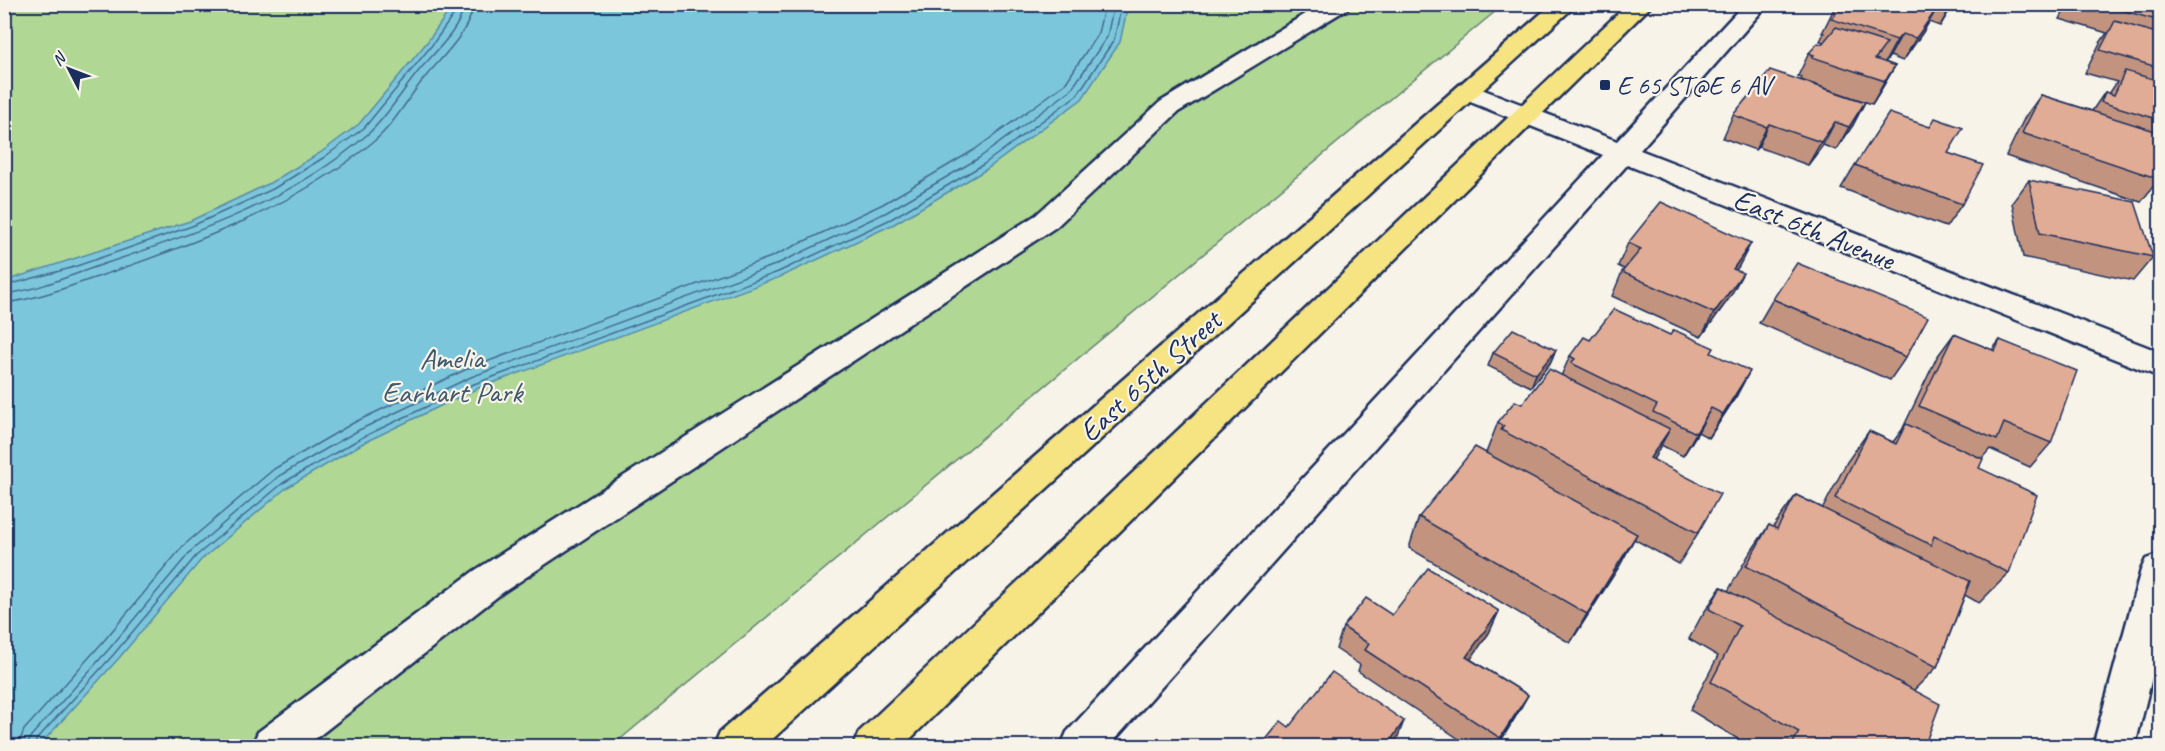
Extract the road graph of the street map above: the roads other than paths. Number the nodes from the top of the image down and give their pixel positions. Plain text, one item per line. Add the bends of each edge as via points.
1 (1339, 4) edge
2 (1566, 4) edge
3 (1642, 4) edge
4 (1757, 4) edge
5 (1467, 92) junction
6 (1526, 116) junction
7 (1622, 153) junction
8 (2160, 365) edge
9 (2160, 570) edge
10 (273, 747) edge
11 (735, 747) edge
12 (874, 747) edge
13 (1082, 747) edge
14 (2114, 747) edge

1 - 10 street via 1169,107 1046,221 488,582
2 - 5 main road, East 65th Street
3 - 6 main road
4 - 7 street
5 - 6 street, East 6th Avenue
5 - 11 main road, East 65th Street
6 - 7 street, East 6th Avenue
6 - 12 main road
7 - 8 street, East 6th Avenue
7 - 13 street
9 - 14 street

